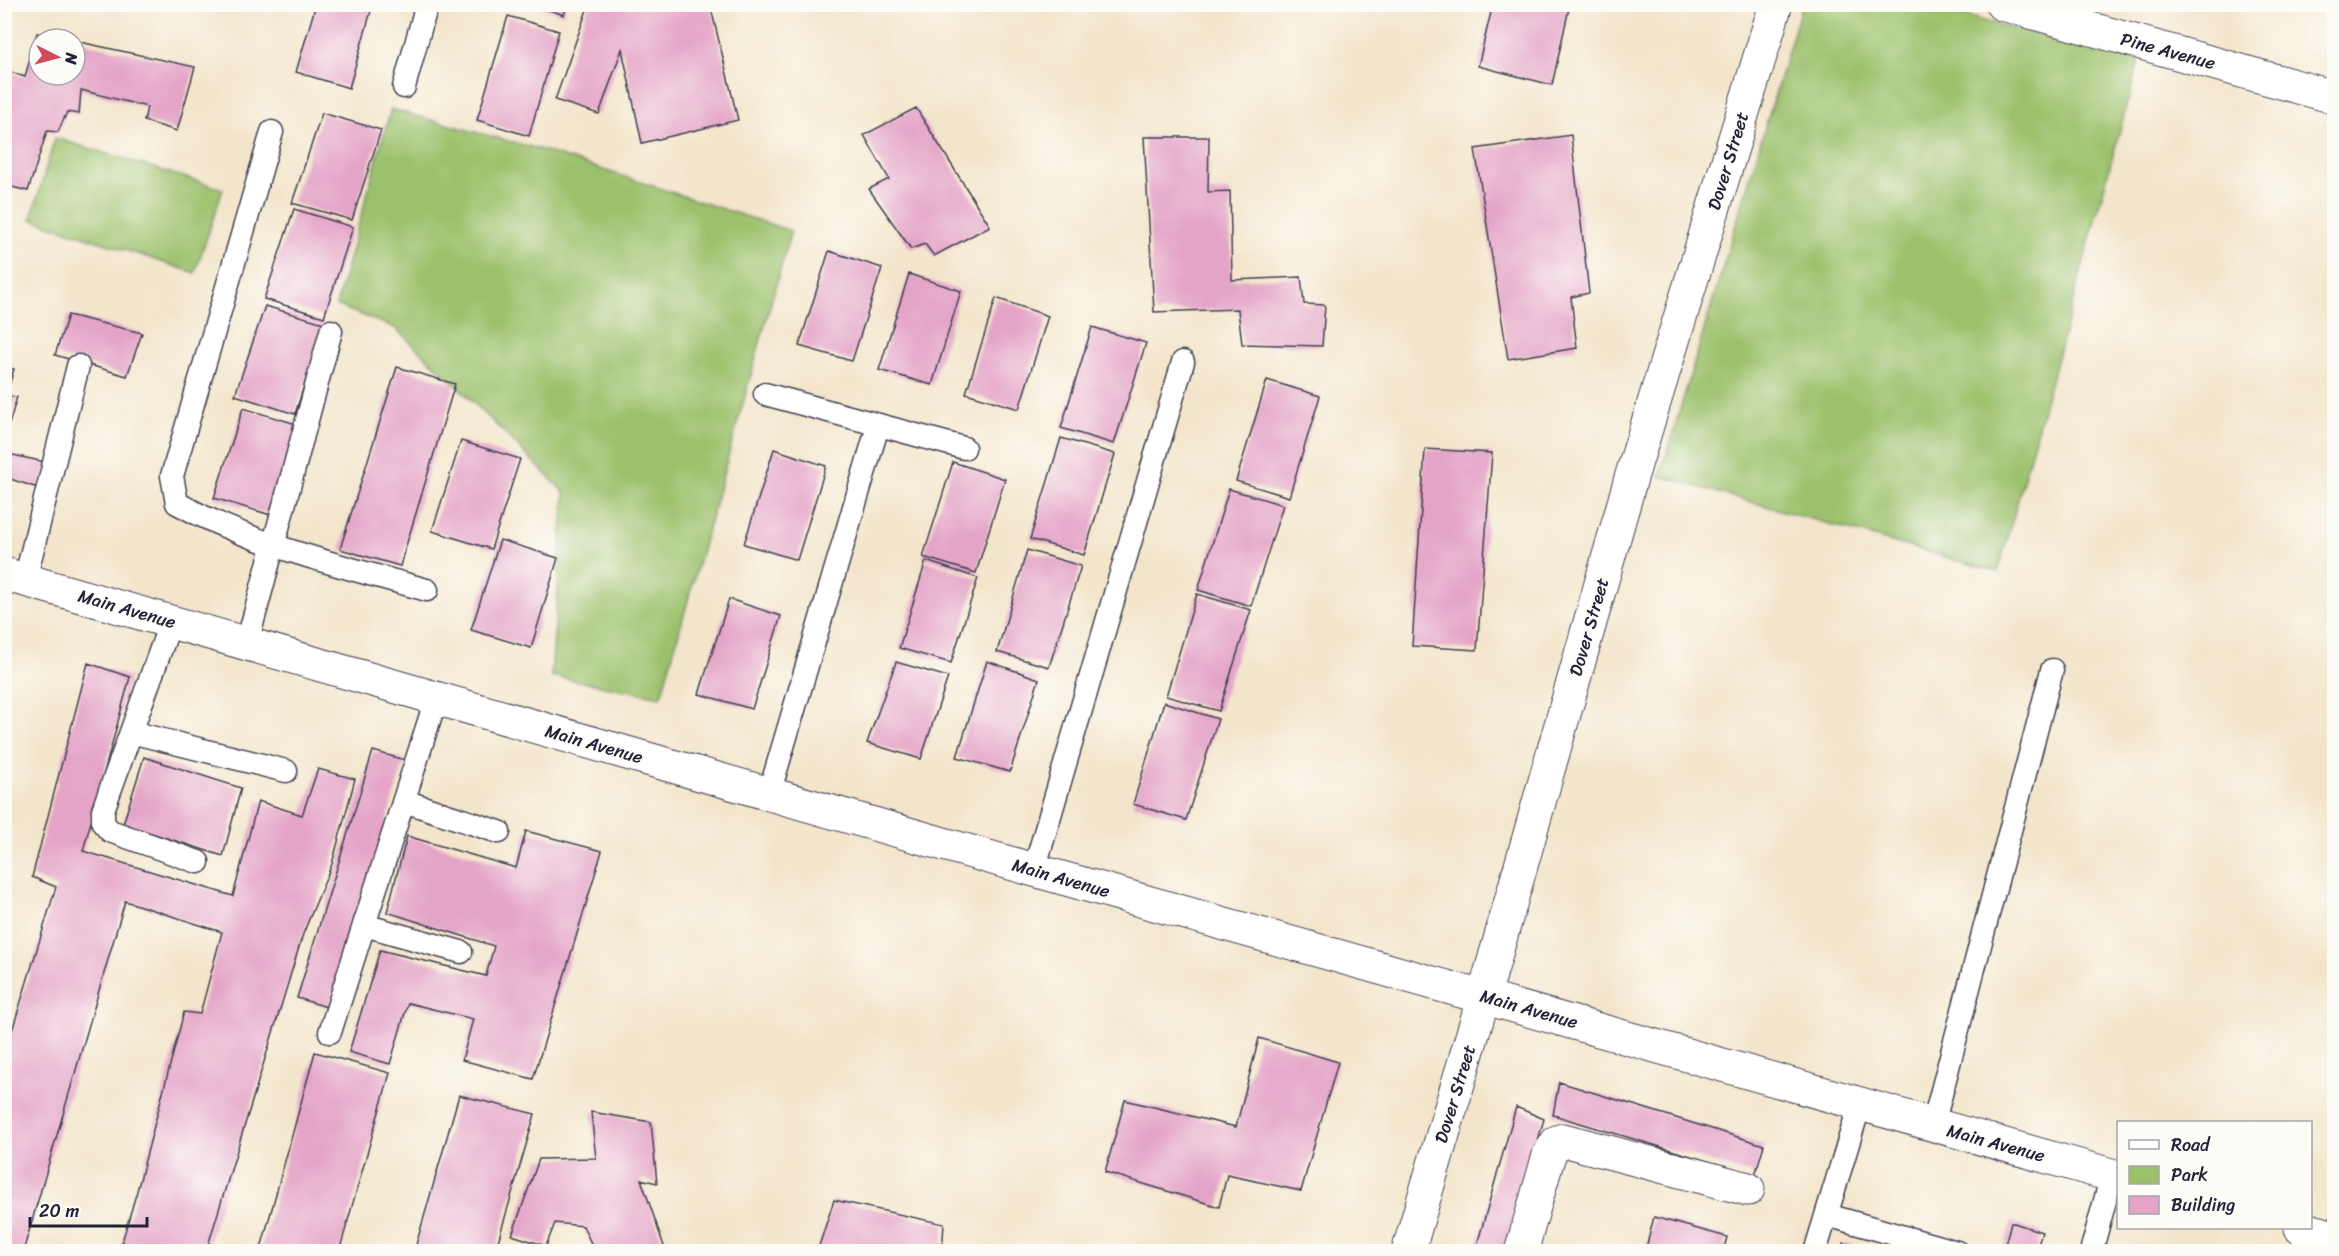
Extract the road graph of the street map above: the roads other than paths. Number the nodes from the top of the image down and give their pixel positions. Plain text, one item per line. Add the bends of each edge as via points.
1 (427, 4) edge
2 (1776, 4) edge
3 (2002, 4) edge
4 (404, 87) dead end
5 (2334, 97) edge
6 (272, 132) dead end
7 (331, 331) dead end
8 (1183, 362) dead end
9 (78, 366) dead end
10 (765, 394) dead end
11 (878, 426) junction
12 (964, 448) dead end
13 (273, 546) junction
14 (15, 577) edge
15 (427, 590) dead end
16 (171, 621) junction
17 (247, 643) junction
18 (2052, 670) dead end
19 (436, 699) junction
20 (131, 732) junction
21 (286, 771) dead end
22 (770, 794) junction
23 (404, 801) junction
24 (500, 832) dead end
25 (198, 862) dead end
26 (1034, 870) junction
27 (364, 925) junction
28 (461, 952) dead end
29 (1484, 996) junction
30 (330, 1032) dead end
31 (1860, 1104) junction
32 (1933, 1125) junction
33 (2115, 1176) edge
34 (1748, 1189) dead end
35 (1827, 1215) junction
36 (2308, 1229) edge
37 (2334, 1237) edge
38 (1408, 1251) edge
39 (1521, 1251) edge
40 (1815, 1251) edge
41 (1957, 1251) edge
42 (2091, 1251) edge

1 - 4 lane
2 - 29 street, Dover Street via 1631,478
3 - 5 street, Pine Avenue
6 - 13 lane via 172,476 177,503
7 - 13 lane
8 - 26 lane
9 - 14 lane
10 - 11 lane
11 - 12 lane
11 - 22 lane
13 - 15 lane
13 - 17 lane
14 - 16 street, Main Avenue
16 - 17 street, Main Avenue
16 - 20 lane
17 - 19 street, Main Avenue
18 - 32 lane
19 - 22 street, Main Avenue
19 - 23 lane
20 - 21 lane
20 - 25 lane via 103,823 110,831
22 - 26 street, Main Avenue
23 - 24 lane
23 - 27 lane
26 - 29 street, Main Avenue
27 - 28 lane
27 - 30 lane
29 - 31 street, Main Avenue
29 - 38 street, Dover Street
31 - 32 street, Main Avenue
31 - 35 lane
32 - 33 street, Main Avenue
33 - 42 lane
34 - 39 street via 1563,1140 1557,1142 1549,1155
35 - 40 lane
35 - 41 lane
36 - 37 street

